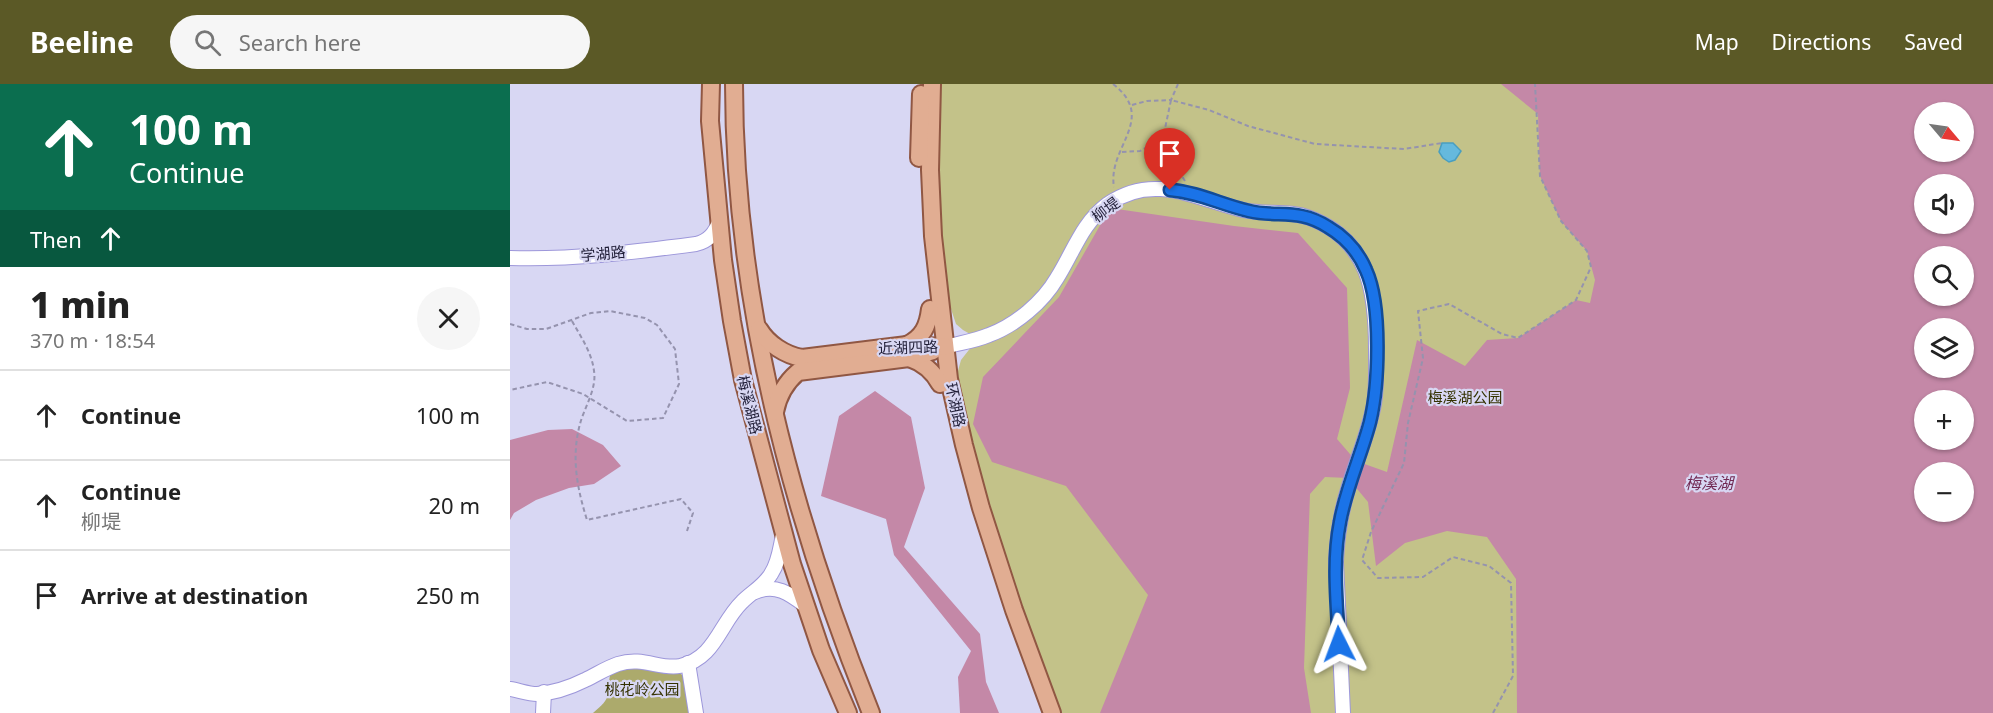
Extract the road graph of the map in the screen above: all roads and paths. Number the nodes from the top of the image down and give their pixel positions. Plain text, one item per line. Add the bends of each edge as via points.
1 (711, 84) edge
2 (734, 84) edge
3 (922, 84) edge
4 (932, 84) edge
5 (1113, 84) edge
6 (1178, 84) edge
7 (1535, 84) edge
8 (1171, 100) junction
9 (1131, 105) junction
10 (1164, 138) junction
11 (1442, 143) dead end
12 (1121, 152) junction
13 (1193, 193) junction
14 (1122, 197) junction
15 (720, 220) junction
16 (696, 244) junction
17 (510, 258) edge
18 (723, 260) junction
19 (935, 308) junction
20 (572, 320) junction
21 (510, 324) edge
22 (757, 327) junction
23 (971, 340) junction
24 (938, 348) junction
25 (908, 352) junction
26 (944, 381) junction
27 (510, 390) edge
28 (590, 398) junction
29 (774, 414) junction
30 (687, 531) dead end
31 (783, 532) junction
32 (755, 592) junction
33 (806, 606) junction
34 (688, 663) junction
35 (510, 688) edge
36 (544, 693) junction
37 (543, 713) edge
38 (696, 713) edge
39 (848, 713) edge
40 (871, 713) edge
41 (1040, 713) edge
42 (1052, 713) edge
43 (1343, 713) edge
44 (1493, 713) edge

1 - 15 main road, 梅溪湖路 via 710,121
2 - 22 main road, 梅溪湖路 via 742,220
3 - 19 main road, 环湖路 via 921,215
4 - 19 main road, 环湖路 via 930,170
5 - 9 path
6 - 8 path
7 - 44 path via 1540,176 1562,221 1587,251 1591,267 1576,300 1518,338 1502,334 1449,304 1418,311 1421,371 1408,423 1404,463 1362,560 1378,578 1423,577 1453,557 1489,566 1510,584 1513,676
8 - 9 path
8 - 10 path
8 - 11 path via 1316,144 1404,148
9 - 12 path via 1132,117
10 - 12 path via 1140,151
10 - 13 path
12 - 14 path via 1113,177 1114,187
13 - 14 street, 柳堤 via 1159,189
13 - 43 street, 柳堤 via 1253,212 1311,218 1354,249 1368,273 1376,316 1376,384 1369,425 1340,520 1336,562
14 - 23 street, 柳堤 via 1097,212 1082,230 1058,277 1036,304 1008,326
15 - 16 street via 711,236
15 - 18 main road, 梅溪湖路
16 - 17 street, 学湖路 via 612,254
16 - 18 street via 703,244
18 - 31 main road, 梅溪湖路 via 743,380
19 - 23 street via 953,332
19 - 24 main road, 环湖路
19 - 25 main road via 922,335
20 - 21 path via 546,329
20 - 28 path via 591,355 595,374
20 - 28 path via 591,313 629,313 657,326 675,349 679,384 663,418 627,421
22 - 25 main road, 近湖四路 via 777,348 802,358
22 - 29 main road, 梅溪湖路
23 - 24 street, 柳堤
23 - 26 street via 957,352
24 - 25 main road, 近湖四路
24 - 26 main road, 环湖路
25 - 26 main road
25 - 29 main road, 近湖四路 via 798,372 785,385
26 - 41 main road, 环湖路 via 953,445 977,532
26 - 42 main road, 环湖路 via 1014,610
27 - 28 path via 547,382
28 - 30 path via 576,445 577,487 587,520 681,499 693,513
29 - 40 main road, 梅溪湖路 via 810,545
31 - 32 street via 777,564
31 - 33 main road, 梅溪湖路
32 - 33 street via 779,588
32 - 34 street via 730,615 709,650
33 - 39 main road, 梅溪湖路
34 - 36 street via 678,666 627,661
34 - 38 street
35 - 36 street
36 - 37 street

